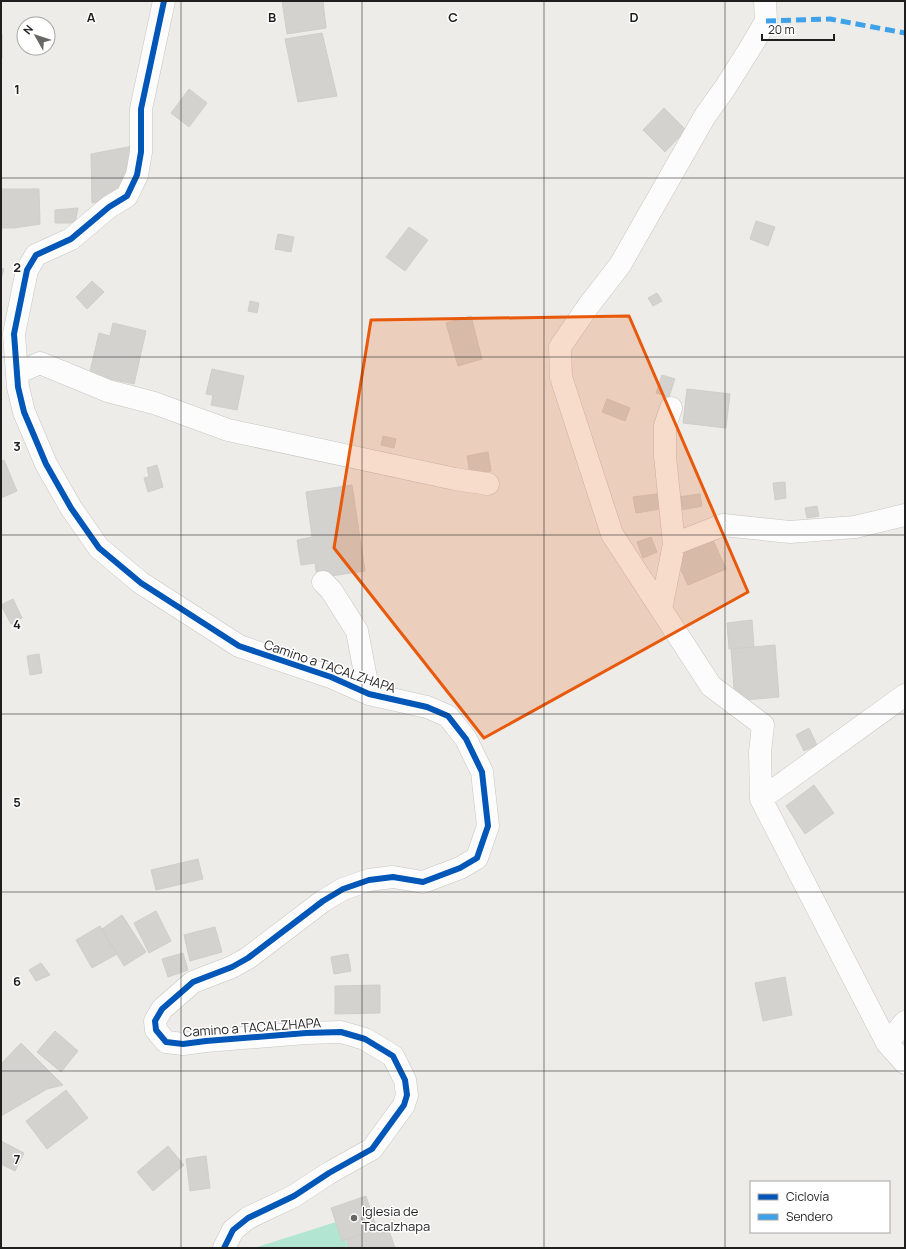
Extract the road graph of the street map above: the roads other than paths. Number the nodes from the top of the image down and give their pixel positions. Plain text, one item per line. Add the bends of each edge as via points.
1 (164, 1) edge
2 (765, 1) edge
3 (17, 373) junction
4 (671, 408) dead end
5 (488, 484) dead end
6 (905, 515) edge
7 (674, 544) junction
8 (323, 582) dead end
9 (661, 609) junction
10 (369, 694) junction
11 (905, 695) edge
12 (761, 799) junction
13 (905, 1022) edge
14 (887, 1042) junction
15 (905, 1063) edge
16 (224, 1248) edge

1 - 3 street, Camino a TACALZHAPA via 140,109 141,152 137,175 127,196 71,238 36,255 27,270 14,334
2 - 9 street via 766,21 752,45 705,116 620,265 560,347 561,376 612,534
3 - 5 street via 40,363 108,391 154,403 228,430
3 - 10 street, Camino a TACALZHAPA via 24,412 46,464 99,548 141,583 239,646 331,677
4 - 7 street via 665,426 665,456
6 - 7 street via 855,527 790,532 723,525
7 - 9 street
8 - 10 street via 357,631
9 - 12 street via 711,686 763,725 760,752
10 - 16 street, Camino a TACALZHAPA via 427,707 448,716 466,739 482,772 488,826 477,858 460,868 423,882 393,877 369,880 344,889 323,901 232,968 193,982 162,1009 155,1021 156,1030 166,1042 183,1044 341,1032 365,1039 393,1056 405,1080 407,1095 404,1105 372,1149 294,1196 248,1218 232,1230
11 - 12 street
12 - 14 street
13 - 14 street
14 - 15 street

